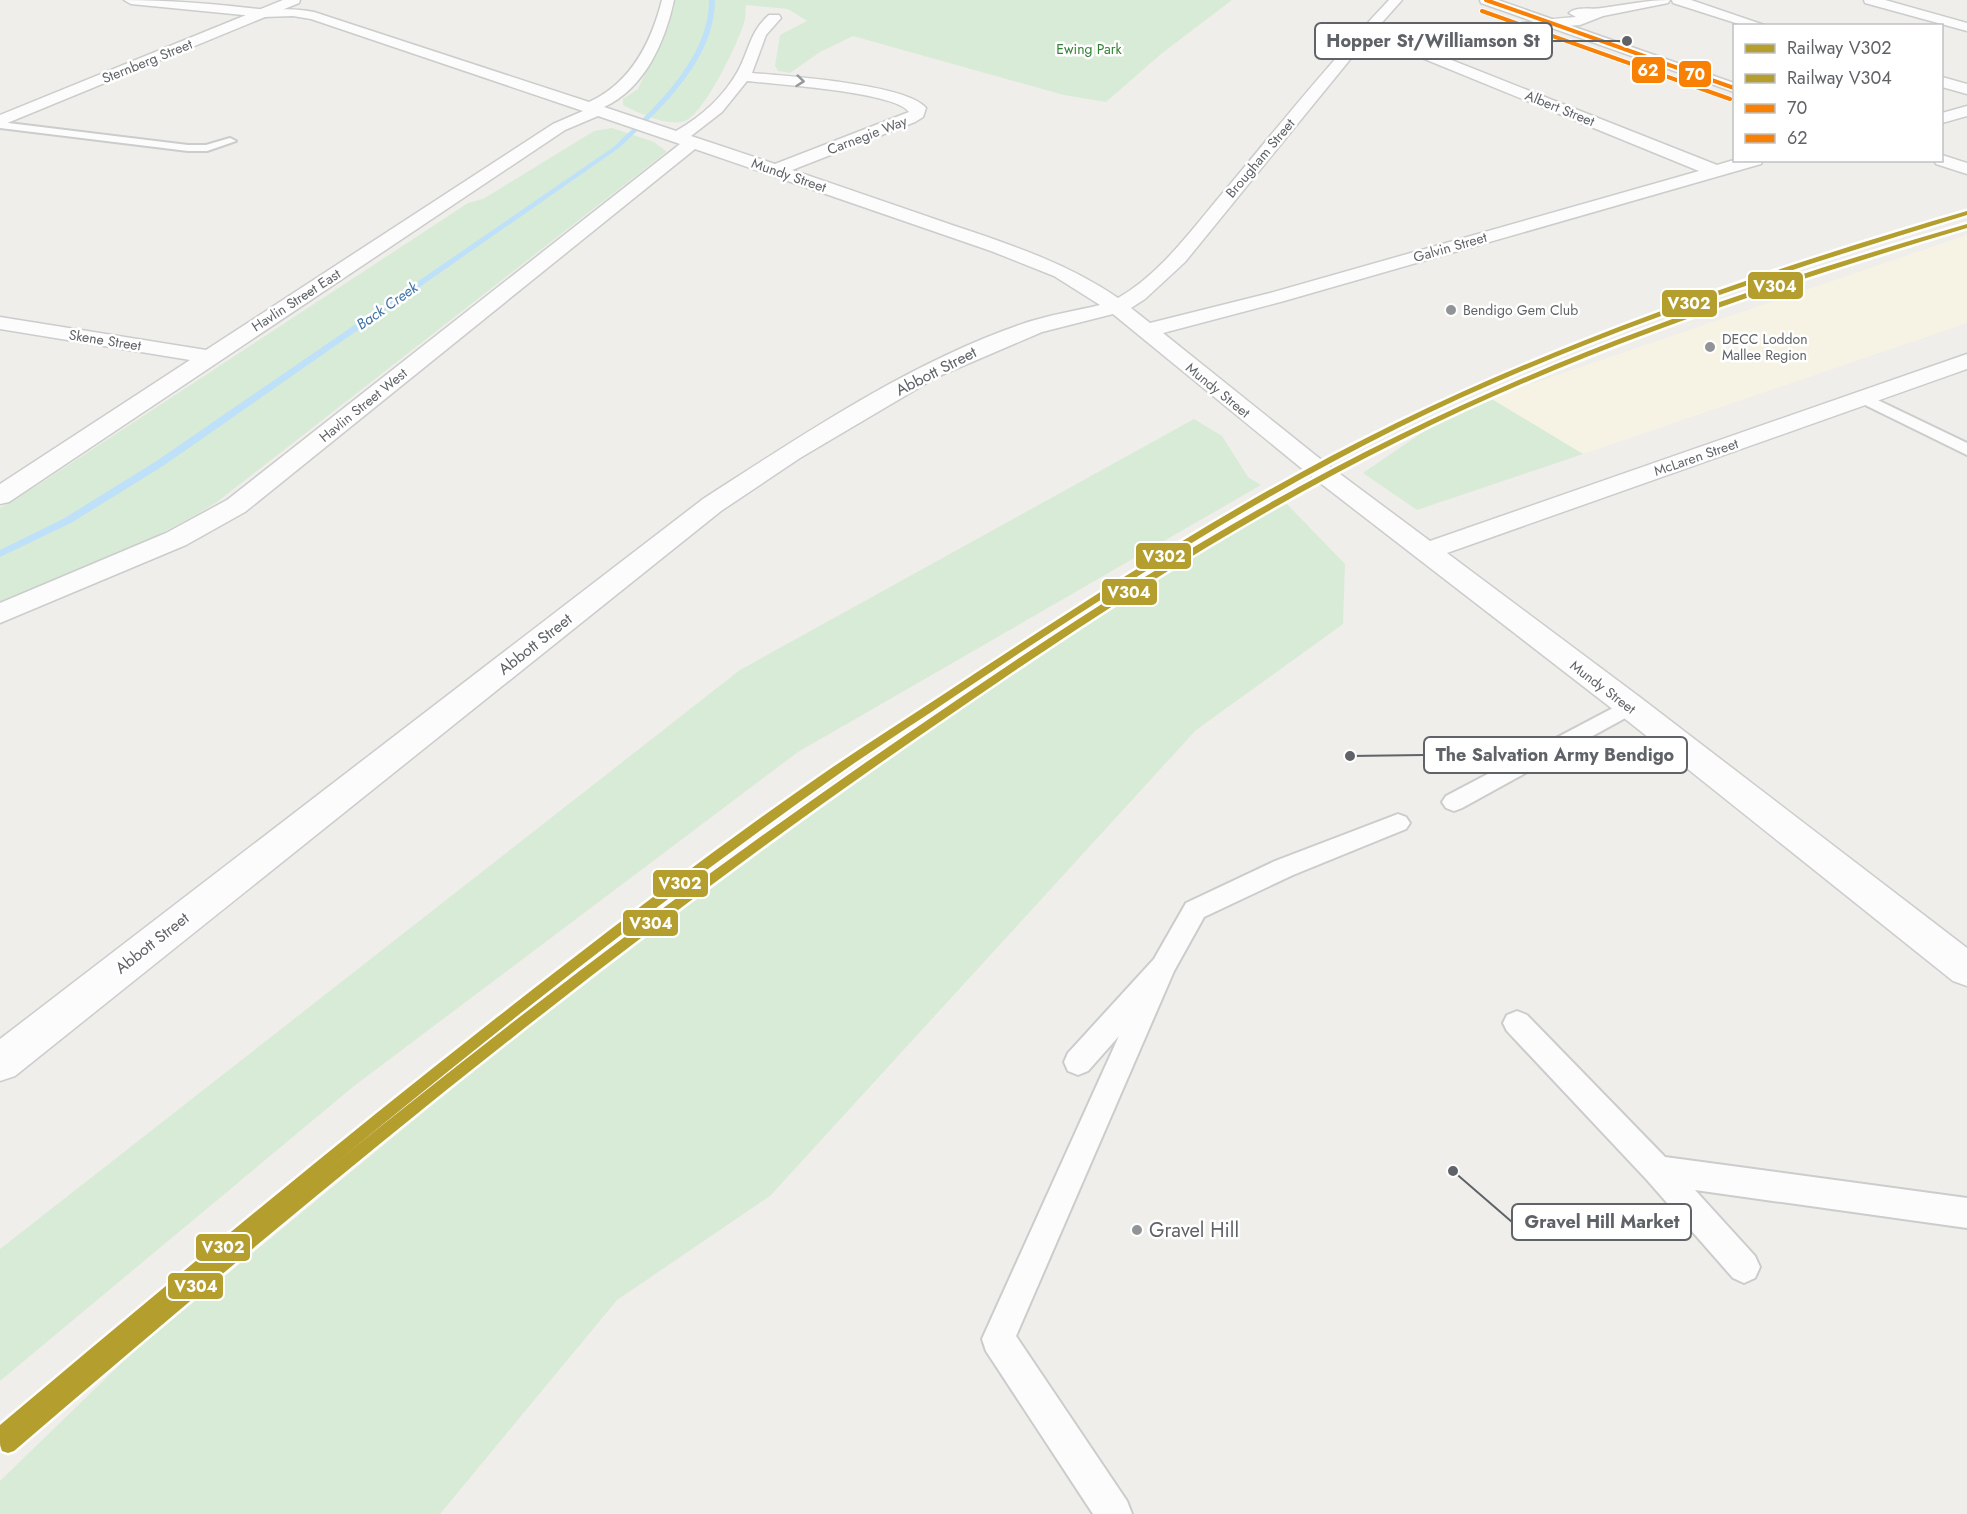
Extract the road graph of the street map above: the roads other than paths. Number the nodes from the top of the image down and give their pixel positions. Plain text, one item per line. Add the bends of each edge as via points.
1 (131, 0) edge
2 (294, 0) edge
3 (668, 0) edge
4 (1396, 0) edge
5 (1486, 0) edge
6 (1663, 0) edge
7 (1678, 0) edge
8 (1870, 0) edge
9 (263, 13) junction
10 (774, 18) dead end
11 (1547, 22) junction
12 (1755, 24) edge
13 (1967, 27) edge
14 (1356, 43) junction
15 (1405, 46) junction
16 (742, 76) junction
17 (1943, 83) edge
18 (1733, 88) edge
19 (1967, 89) edge
20 (593, 110) junction
21 (1967, 111) edge
22 (1943, 117) edge
23 (0, 123) edge
24 (676, 137) junction
25 (230, 141) dead end
26 (1943, 161) edge
27 (1748, 162) edge
28 (1967, 169) edge
29 (776, 170) junction
30 (1715, 171) junction
31 (1117, 307) junction
32 (0, 323) edge
33 (1146, 331) junction
34 (210, 357) junction
35 (1967, 361) edge
36 (1863, 398) junction
37 (1967, 450) edge
38 (0, 496) edge
39 (1424, 552) junction
40 (0, 614) edge
41 (1630, 706) junction
42 (1454, 802) dead end
43 (1398, 823) dead end
44 (1163, 967) junction
45 (1967, 970) edge
46 (1517, 1023) dead end
47 (1078, 1062) dead end
48 (0, 1063) edge
49 (1658, 1170) junction
50 (1967, 1213) edge
51 (1744, 1267) dead end
52 (1114, 1514) edge

1 - 9 street, Mundy Street
2 - 9 street, Sternberg Street
3 - 20 street, Havlin Street East via 660,32 644,62 625,85
4 - 14 street, Brougham Street
5 - 11 street
6 - 11 street via 1571,21
7 - 12 street
8 - 13 street
9 - 20 street, Mundy Street via 351,30
9 - 23 street, Sternberg Street
10 - 16 street, Havlin Street West via 761,31
11 - 15 street
11 - 18 street
14 - 15 street
14 - 31 street, Brougham Street via 1178,258 1138,295
15 - 30 street, Albert Street
16 - 24 street, Havlin Street West via 698,125
16 -> 29 street, Carnegie Way via 851,87 918,108 917,114 909,119
17 - 19 street
20 - 24 street, Mundy Street
20 - 34 street, Havlin Street East via 552,131
21 - 22 street
23 - 25 lane via 188,148 207,148
24 - 29 street, Mundy Street
24 - 40 street, Havlin Street West via 679,152 236,506 176,539
26 - 28 street
27 - 30 street, Galvin Street
29 - 31 street, Mundy Street via 1036,262 1084,284
30 - 33 street, Galvin Street
31 - 33 street, Mundy Street
31 - 48 street, Abbott Street via 1035,327 957,358 753,476
32 - 34 street, Skene Street
33 - 39 street, Mundy Street
34 - 38 street, Havlin Street East
35 - 36 street, McLaren Street
36 - 37 lane
36 - 39 street, McLaren Street
39 - 41 street, Mundy Street
41 - 42 lane
41 - 45 street, Mundy Street
43 - 44 lane via 1284,868 1195,910
44 - 47 lane
44 - 52 lane via 998,1339
46 - 49 lane
49 - 50 lane
49 - 51 lane

